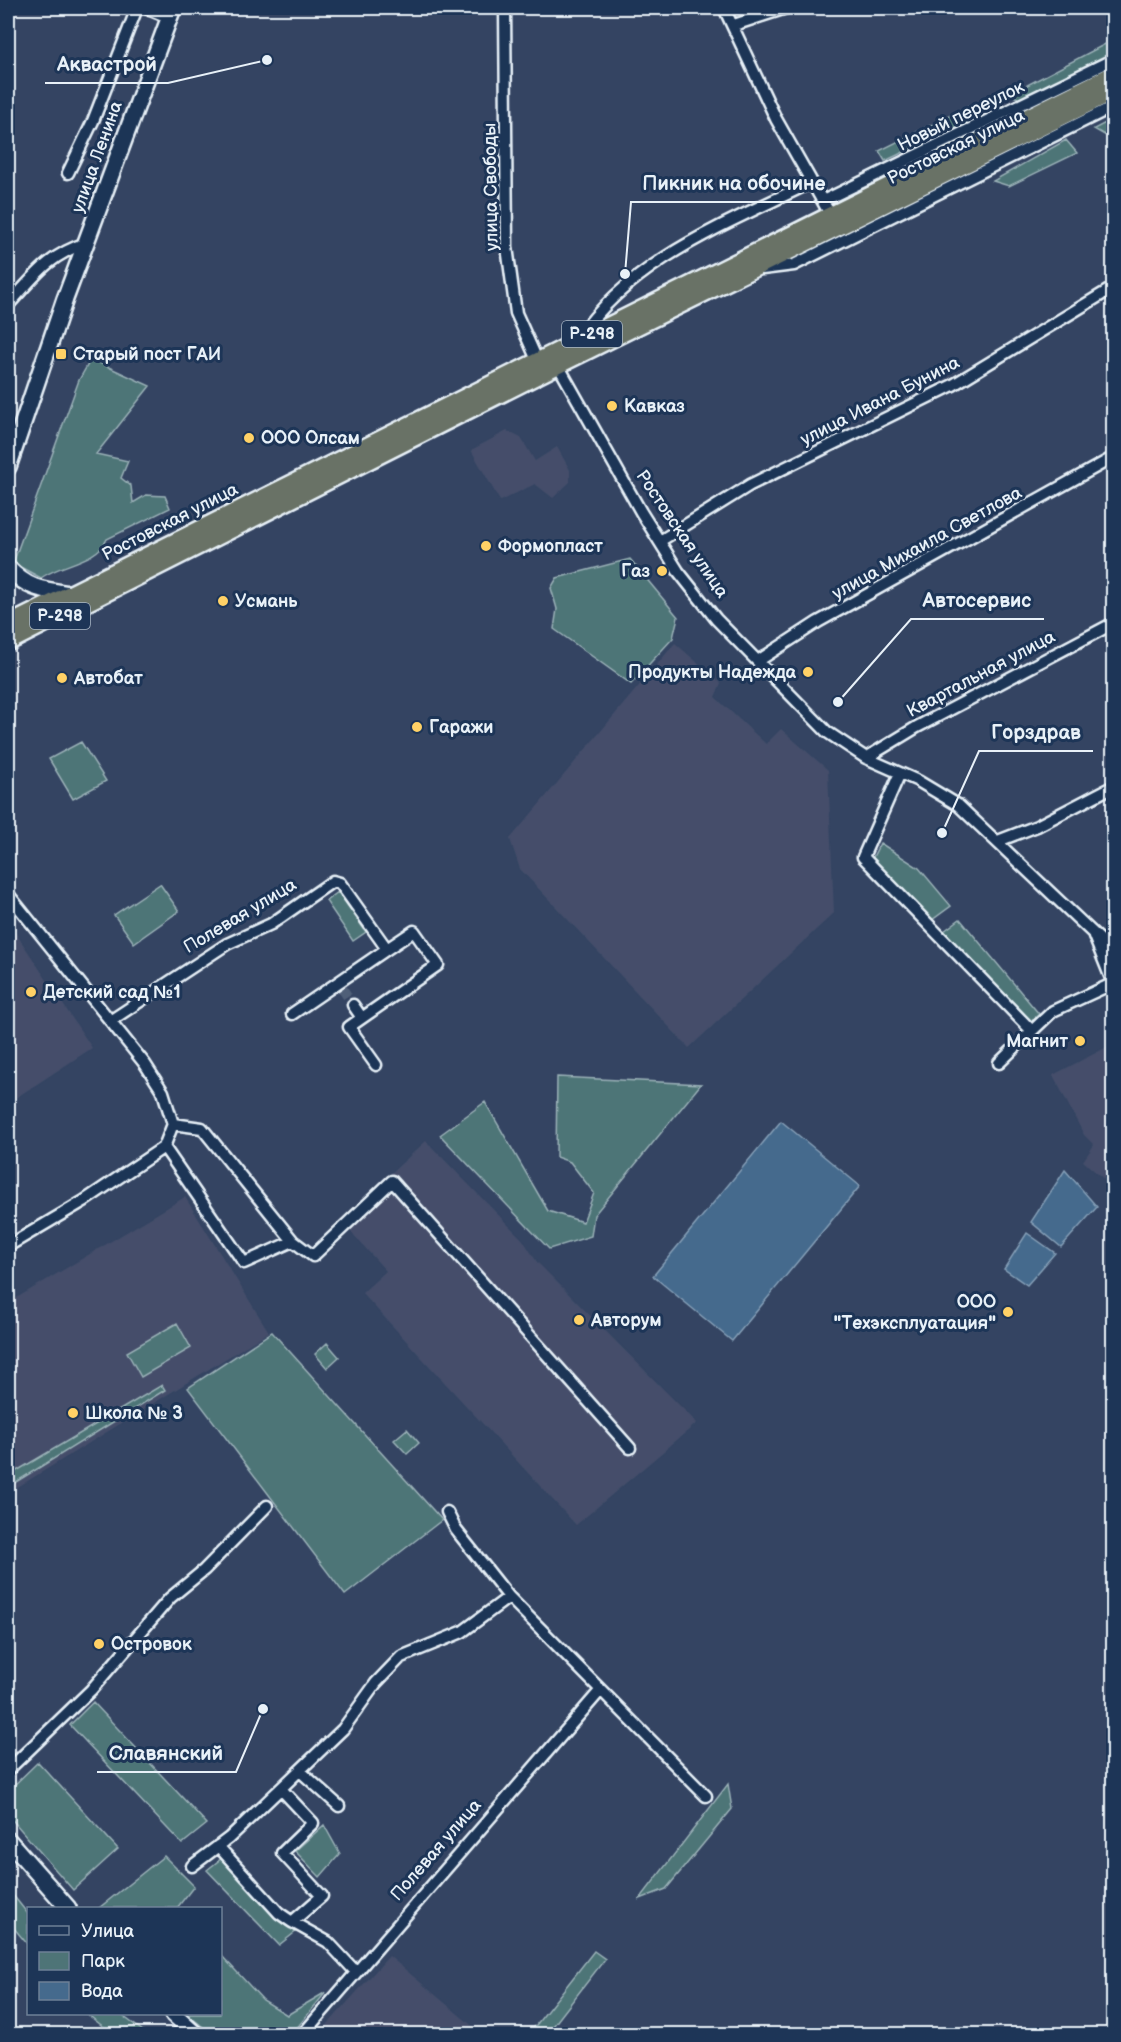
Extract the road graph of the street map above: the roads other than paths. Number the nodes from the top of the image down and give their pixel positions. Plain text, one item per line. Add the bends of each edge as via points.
1 (137, 8) edge
2 (146, 8) edge
3 (505, 8) edge
4 (724, 8) edge
5 (786, 8) edge
6 (172, 13) edge
7 (734, 25) junction
8 (1113, 59) edge
9 (1113, 74) edge
10 (1113, 91) edge
11 (1113, 106) edge
12 (68, 173) dead end
13 (812, 182) junction
14 (827, 208) junction
15 (87, 243) junction
16 (750, 271) junction
17 (1113, 287) edge
18 (8, 305) edge
19 (577, 341) junction
20 (537, 360) junction
21 (558, 365) junction
22 (1113, 457) edge
23 (8, 467) edge
24 (660, 541) junction
25 (8, 568) edge
26 (70, 594) junction
27 (1113, 623) edge
28 (8, 625) edge
29 (8, 642) edge
30 (758, 661) junction
31 (866, 758) junction
32 (900, 773) junction
33 (1113, 786) edge
34 (999, 841) junction
35 (8, 894) edge
36 (1093, 933) junction
37 (387, 949) junction
38 (1113, 953) edge
39 (1113, 984) edge
40 (353, 1005) tunnel mouth
41 (292, 1014) dead end
42 (362, 1018) junction
43 (111, 1021) junction
44 (1032, 1031) junction
45 (999, 1063) dead end
46 (375, 1065) dead end
47 (173, 1124) junction
48 (164, 1147) junction
49 (293, 1241) junction
50 (8, 1246) edge
51 (630, 1448) dead end
52 (267, 1506) dead end
53 (447, 1512) dead end
54 (509, 1597) junction
55 (600, 1691) junction
56 (8, 1770) edge
57 (300, 1771) junction
58 (280, 1789) junction
59 (706, 1796) dead end
60 (339, 1806) dead end
61 (8, 1840) edge
62 (218, 1846) junction
63 (192, 1866) dead end
64 (67, 1907) edge
65 (292, 1922) junction
66 (356, 1972) junction
67 (175, 2015) edge
68 (195, 2034) edge
69 (303, 2034) edge

1 - 12 street, улица Ленина via 93,121
2 - 6 street, улица Ленина
3 - 20 street, улица Свободы via 507,247 516,313
4 - 7 street
5 - 7 street
6 - 15 main road, улица Ленина
7 - 13 street via 776,119
8 - 14 street, Новый переулок
9 - 14 highway, Ростовская улица / Р-298
10 - 16 highway, Ростовская улица / Р-298
11 - 16 street via 794,265
13 - 14 street
13 - 19 street, Ростовская улица via 677,249 613,299
14 - 19 highway, Ростовская улица / Р-298
15 - 18 street, улица Ленина via 61,252
15 - 23 main road, улица Ленина
16 - 21 highway, Ростовская улица / Р-298
17 - 24 street, улица Ивана Бунина via 953,385 750,485
19 - 20 highway, Ростовская улица / Р-298
20 - 26 highway, Ростовская улица / Р-298
21 - 24 street, Ростовская улица
21 - 29 highway, Ростовская улица / Р-298
22 - 30 street, улица Михаила Светлова via 818,622
24 - 30 street, Ростовская улица via 716,620
25 - 26 main road via 21,582 37,589
26 - 28 highway, Р-298
27 - 31 street, Квартальная улица
30 - 31 street, Ростовская улица via 827,732
31 - 32 street, Ростовская улица
32 - 34 street, Ростовская улица via 958,805
32 - 44 street via 863,857
33 - 34 street via 1037,826
34 - 36 street, Ростовская улица
35 - 43 street
36 - 38 street
36 - 39 street, Ростовская улица
37 - 41 street via 340,985
37 - 42 street via 414,931 438,965
37 - 43 street, Полевая улица via 340,883 333,881 271,924 227,944
39 - 44 street via 1053,1011
40 - 42 street
42 - 46 street via 349,1027
43 - 47 street via 163,1092
44 - 45 street
47 - 48 street
47 - 49 street via 202,1128
48 - 49 street via 244,1263
48 - 50 street
49 - 51 street via 313,1256 392,1181
52 - 56 street via 204,1570 170,1598 91,1690
53 - 54 street via 456,1530
54 - 55 street
54 - 57 street via 462,1632 401,1657 376,1683 343,1729
55 - 59 street
55 - 66 street, Полевая улица
57 - 58 street
57 - 60 street
58 - 62 street
58 - 65 street via 313,1823 282,1853 322,1896
61 - 64 main road
62 - 63 street
62 - 65 street via 279,1913
65 - 66 street via 328,1942
66 - 69 street, Полевая улица
67 - 68 main road

